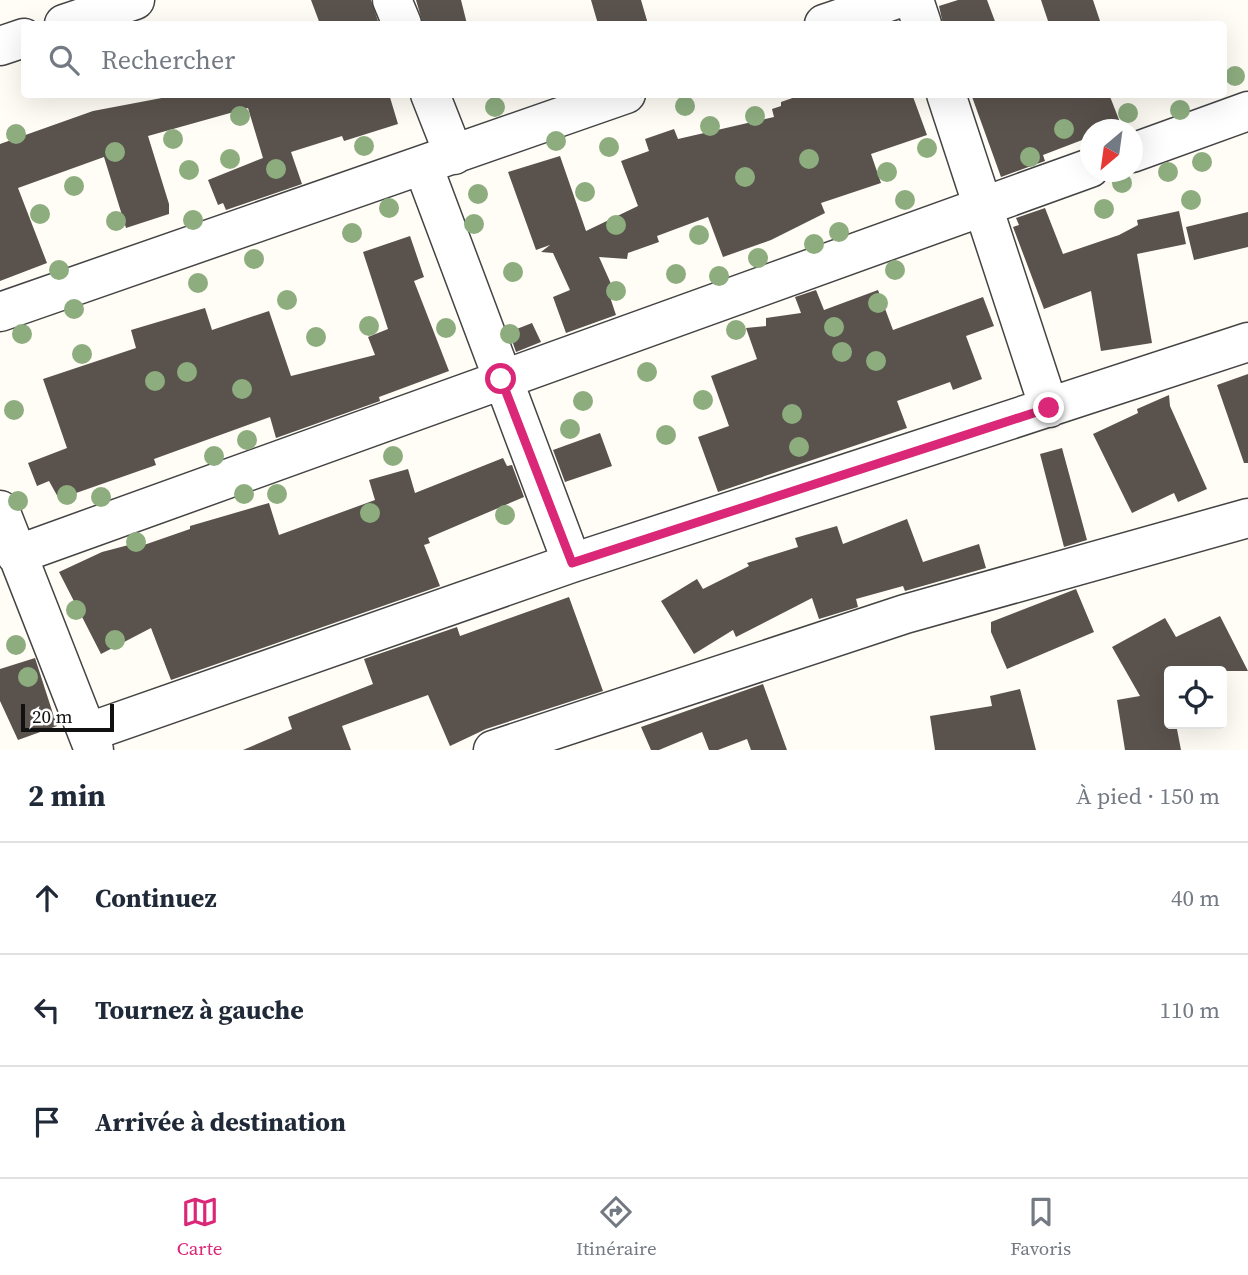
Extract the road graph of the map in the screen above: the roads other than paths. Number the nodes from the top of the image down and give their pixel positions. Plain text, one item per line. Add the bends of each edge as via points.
1 (392, 0) edge
2 (894, 0) edge
3 (914, 0) edge
4 (129, 1) edge
5 (72, 21) edge
6 (401, 21) edge
7 (833, 21) edge
8 (921, 21) edge
9 (21, 39) edge
10 (0, 46) edge
11 (430, 98) edge
12 (615, 98) edge
13 (947, 98) edge
14 (1248, 111) edge
15 (1143, 149) edge
16 (438, 161) junction
17 (1080, 172) edge
18 (983, 207) junction
19 (0, 312) edge
20 (1248, 342) edge
21 (501, 379) junction
22 (1049, 408) junction
23 (0, 510) edge
24 (1248, 518) edge
25 (16, 555) junction
26 (572, 563) junction
27 (92, 741) edge
28 (493, 750) edge

1 - 6 street
2 - 7 street
3 - 8 street
4 - 5 street
9 - 10 street
11 - 16 street
12 - 16 street
13 - 18 street
14 - 15 street
16 - 19 street
16 - 21 street
17 - 18 street
18 - 21 street
18 - 22 street
20 - 22 street
21 - 25 street
21 - 26 street
22 - 26 street
23 - 25 street
24 - 28 street via 905,614
25 - 27 street
26 - 27 street

